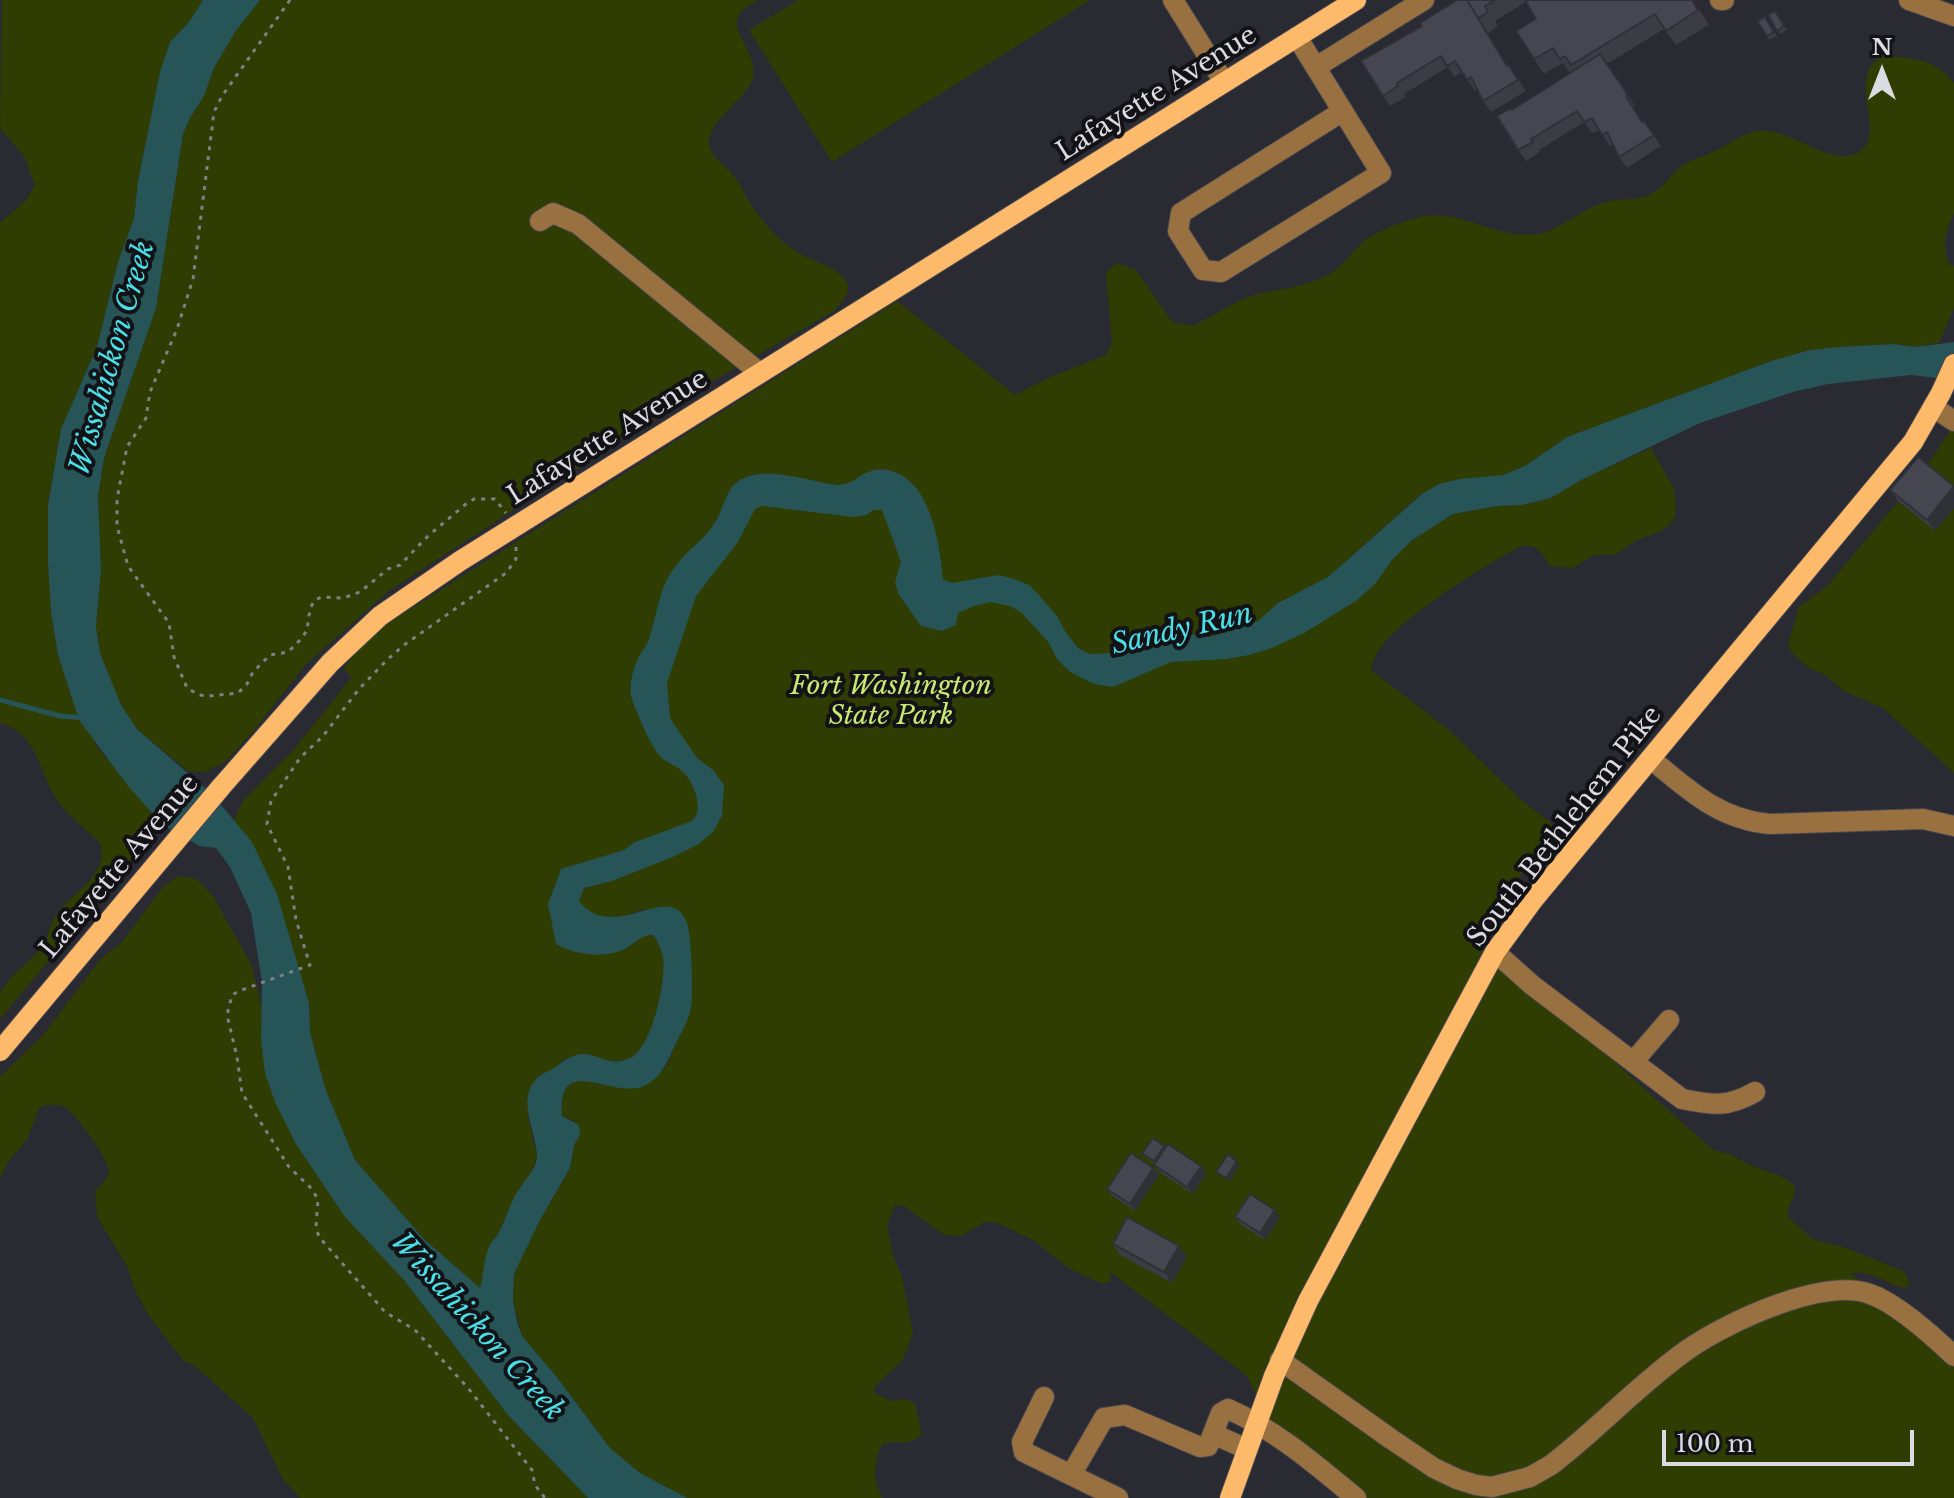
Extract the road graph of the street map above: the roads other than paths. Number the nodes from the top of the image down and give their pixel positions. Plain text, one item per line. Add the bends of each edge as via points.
1 (1173, 0) edge
2 (1356, 0) edge
3 (1424, 0) edge
4 (1909, 0) edge
5 (1954, 16) edge
6 (1297, 37) junction
7 (1316, 67) junction
8 (1224, 82) junction
9 (1343, 111) junction
10 (540, 221) dead end
11 (1954, 364) edge
12 (760, 373) junction
13 (1937, 400) junction
14 (1954, 421) edge
15 (1651, 759) junction
16 (1954, 826) edge
17 (1495, 952) junction
18 (1669, 1020) dead end
19 (0, 1051) edge
20 (1633, 1062) junction
21 (1755, 1092) dead end
22 (1954, 1356) edge
23 (1280, 1360) junction
24 (1044, 1397) dead end
25 (1256, 1421) junction
26 (1213, 1434) junction
27 (1247, 1449) junction
28 (1071, 1475) junction
29 (1118, 1498) edge
30 (1230, 1498) edge
31 (1356, 1498) edge

1 - 8 street
2 - 6 main road, Lafayette Avenue
3 - 7 street
4 - 5 street
6 - 7 street
6 - 8 main road, Lafayette Avenue
7 - 9 street
8 - 12 main road, Lafayette Avenue
9 - 9 street via 1381,173 1221,272 1203,270 1178,231 1181,213
10 - 12 street via 553,213 578,224
11 - 13 main road, South Bethlehem Pike
12 - 19 main road, Lafayette Avenue via 380,616 330,663 221,787
13 - 14 street
13 - 15 main road, South Bethlehem Pike via 1913,442
15 - 16 street via 1699,799 1745,821 1923,819
15 - 17 main road, South Bethlehem Pike
17 - 20 street
17 - 23 main road, South Bethlehem Pike
18 - 20 street
20 - 21 street via 1682,1099 1708,1105 1735,1103
22 - 23 street via 1871,1294 1813,1293 1697,1344 1551,1465 1492,1487 1434,1468
23 - 25 main road, South Bethlehem Pike
24 - 28 street via 1022,1442 1024,1452
25 - 26 street via 1228,1409
25 - 27 main road, South Bethlehem Pike
25 - 31 street
26 - 27 street
26 - 28 street via 1208,1446 1200,1447 1125,1415 1104,1418
27 - 30 main road, South Bethlehem Pike
28 - 29 street

